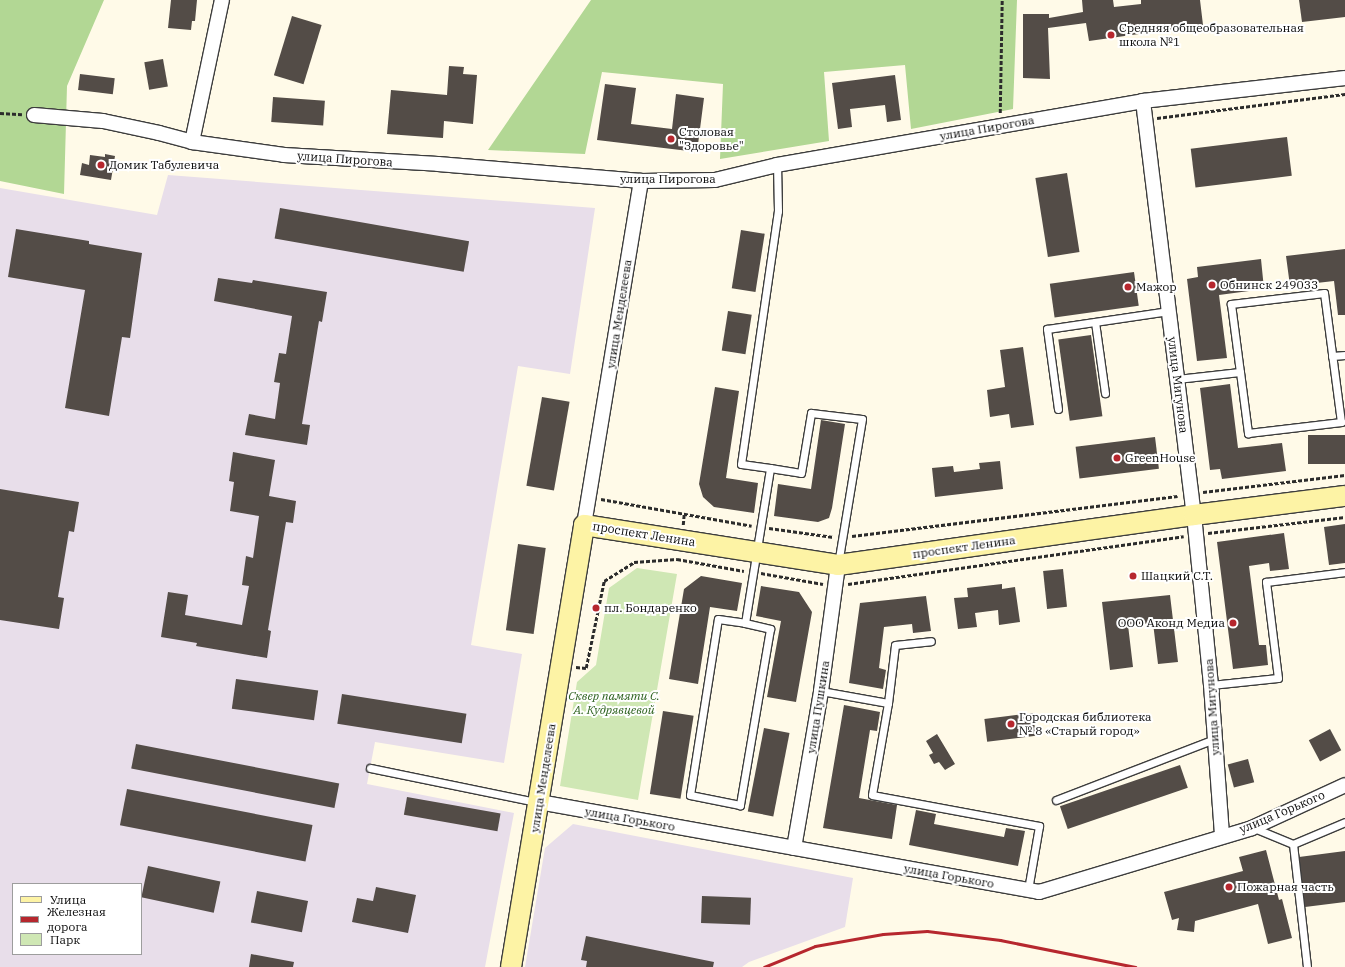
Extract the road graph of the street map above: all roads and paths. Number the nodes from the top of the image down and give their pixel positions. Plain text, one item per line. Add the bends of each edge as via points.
1 (222, 0) edge
2 (1002, 0) edge
3 (1345, 78) edge
4 (1345, 94) edge
5 (1143, 101) junction
6 (0, 113) edge
7 (34, 115) joint
8 (1145, 120) junction
9 (1000, 126) junction
10 (192, 142) junction
11 (777, 165) junction
12 (640, 181) junction
13 (1168, 311) junction
14 (1094, 322) junction
15 (1345, 355) edge
16 (1332, 356) junction
17 (1240, 372) junction
18 (1177, 379) junction
19 (1105, 394) dead end
20 (1058, 409) dead end
21 (770, 468) junction
22 (1345, 475) edge
23 (1191, 494) junction
24 (1345, 496) edge
25 (589, 497) junction
26 (1194, 515) junction
27 (584, 525) junction
28 (761, 527) junction
29 (844, 537) junction
30 (757, 552) junction
31 (838, 565) junction
32 (1345, 572) edge
33 (745, 623) junction
34 (932, 641) dead end
35 (1211, 685) junction
36 (821, 691) junction
37 (888, 703) junction
38 (1214, 739) junction
39 (370, 768) dead end
40 (1345, 785) edge
41 (1056, 800) dead end
42 (539, 802) junction
43 (1345, 822) edge
44 (1252, 828) junction
45 (1222, 836) junction
46 (1293, 844) junction
47 (794, 848) junction
48 (1028, 890) junction
49 (511, 967) edge
50 (1307, 967) edge

1 - 10 street
2 - 9 path
3 - 5 street, улица Пирогова
4 - 8 path
5 - 8 street, улица Мигунова
5 - 9 street, улица Пирогова
6 - 7 path
7 - 10 street, улица Пирогова via 103,121
8 - 13 street, улица Мигунова
9 - 11 street, улица Пирогова
10 - 12 street, улица Пирогова via 284,155 438,164
11 - 12 street, улица Пирогова via 715,180
11 - 21 lane via 778,211 741,464
12 - 25 street, улица Менделеева
13 - 14 lane
13 - 18 street, улица Мигунова
14 - 19 lane
14 - 20 lane via 1047,328
15 - 16 lane
16 - 17 lane via 1341,422 1248,433
16 - 17 lane via 1324,294 1231,304
17 - 18 lane
18 - 23 street, улица Мигунова
21 - 28 lane
21 - 29 lane via 801,472 811,413 862,419
22 - 23 path
23 - 26 street, улица Мигунова
23 - 29 path
24 - 26 main road, проспект Ленина
25 - 27 street, улица Менделеева
25 - 28 path
26 - 31 main road, проспект Ленина
26 - 35 street, улица Мигунова
27 - 30 main road, проспект Ленина
27 - 42 main road, улица Менделеева
28 - 29 path
28 - 30 lane
29 - 31 lane
30 - 31 main road, проспект Ленина
30 - 33 lane
31 - 36 street, улица Пушкина
32 - 35 lane via 1266,582 1278,678
33 - 33 lane via 718,619 690,795 740,805 770,629
34 - 37 lane via 895,645
35 - 38 street, улица Мигунова
36 - 37 lane
36 - 47 street, улица Пушкина
37 - 48 lane via 872,795 1039,826
38 - 41 lane
38 - 45 street, улица Мигунова
39 - 42 lane
40 - 44 street, улица Горького
42 - 47 street, улица Горького
42 - 49 main road, улица Менделеева
43 - 46 lane
44 - 45 street, улица Горького
44 - 46 lane
45 - 48 street, улица Горького via 1039,892
46 - 50 lane
47 - 48 street, улица Горького

